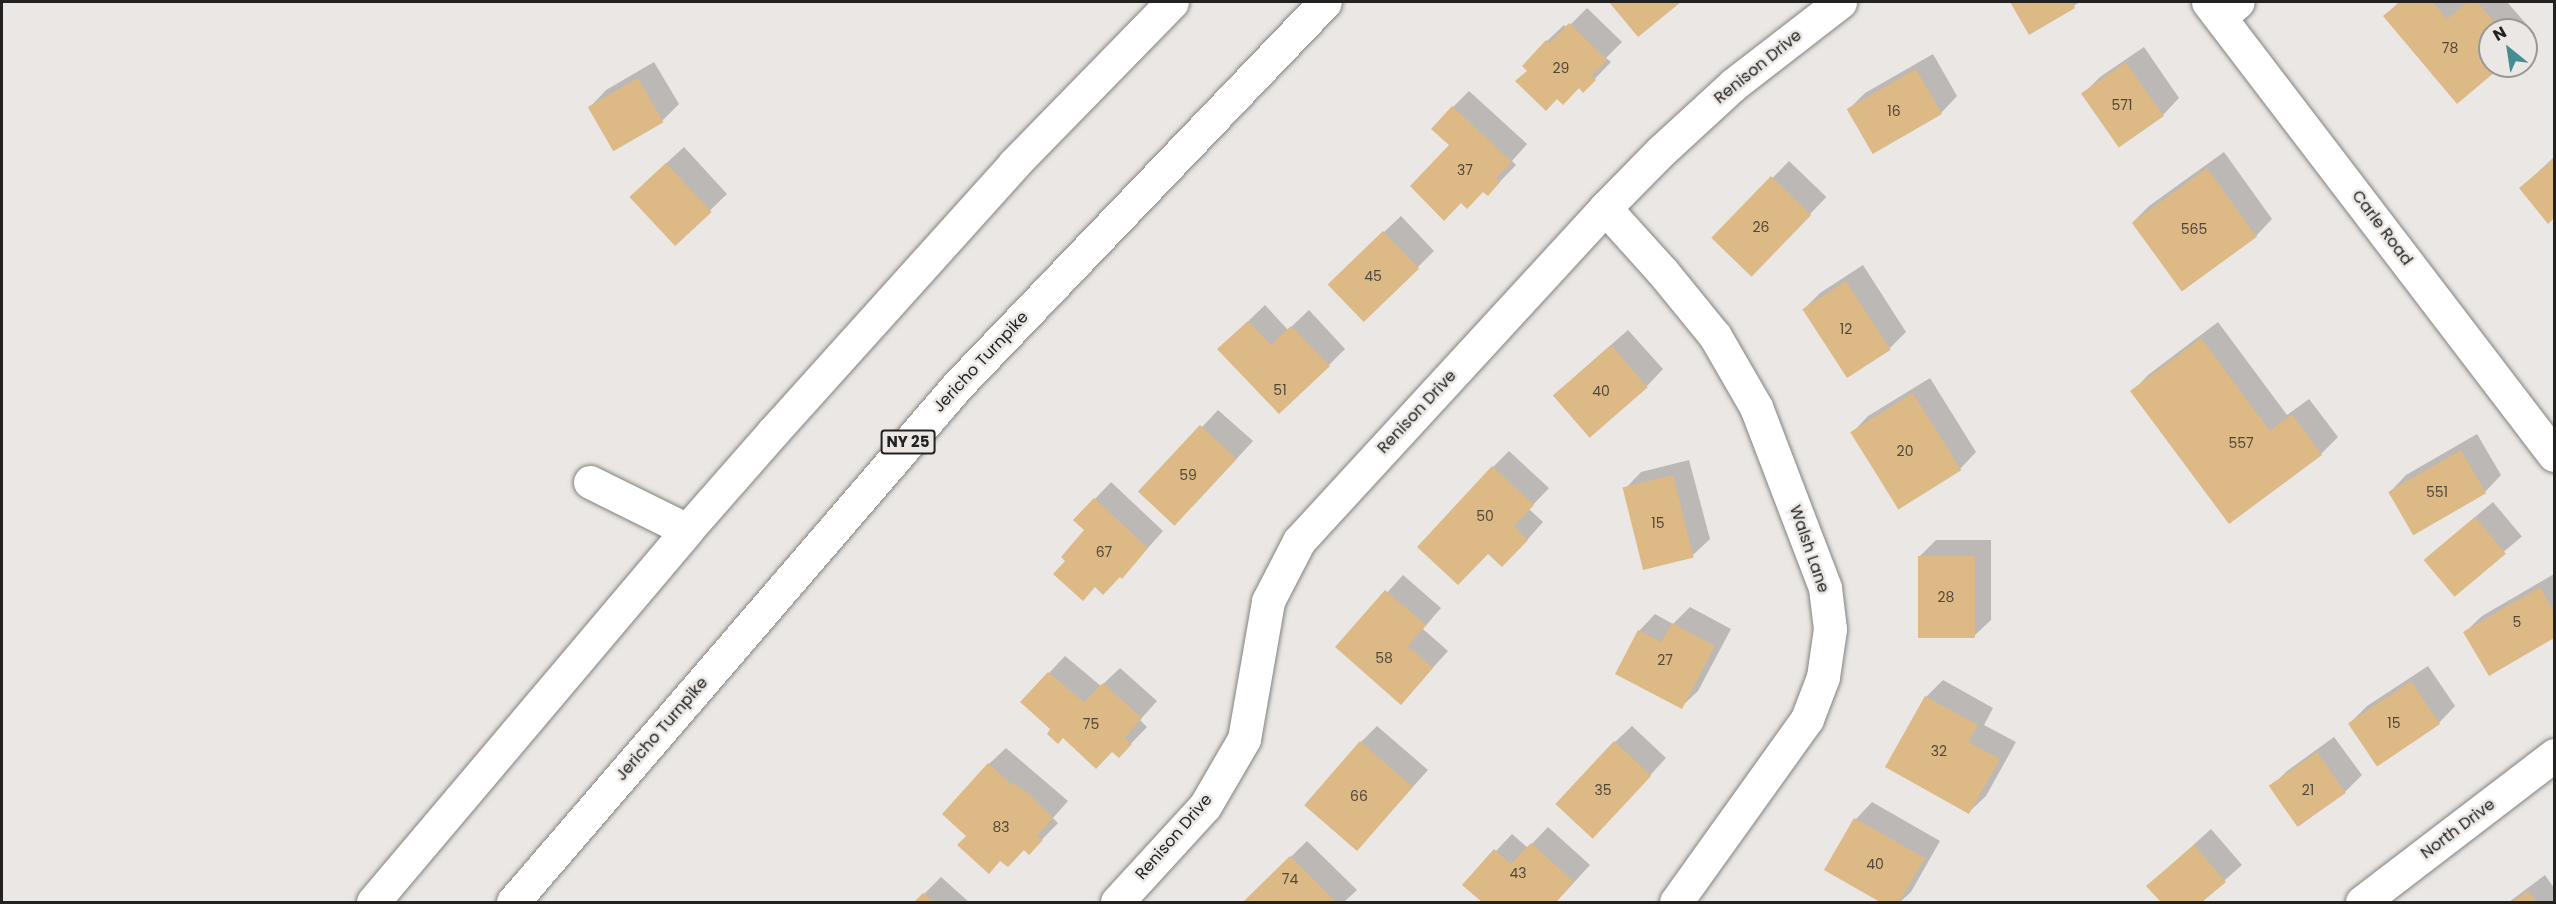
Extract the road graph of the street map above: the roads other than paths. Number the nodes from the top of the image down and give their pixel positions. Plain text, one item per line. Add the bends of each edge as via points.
1 (1172, 2) edge
2 (1325, 2) edge
3 (1840, 2) edge
4 (2222, 7) edge
5 (1605, 208) junction
6 (2554, 454) edge
7 (590, 482) dead end
8 (687, 530) junction
9 (2554, 755) edge
10 (373, 903) edge
11 (513, 903) edge
12 (1117, 903) edge
13 (1676, 903) edge
14 (2362, 903) edge

1 - 8 street via 1014,164
2 - 11 street, Jericho Turnpike / NY 25 via 958,385
3 - 5 street, Renison Drive via 1734,84
4 - 6 street, Carle Road
5 - 12 street, Renison Drive via 1299,541 1269,601 1244,739 1205,806
5 - 13 street, Walsh Lane via 1715,336 1756,407 1825,588 1830,629 1823,677 1807,719
7 - 8 street
8 - 10 street
9 - 14 street, North Drive

